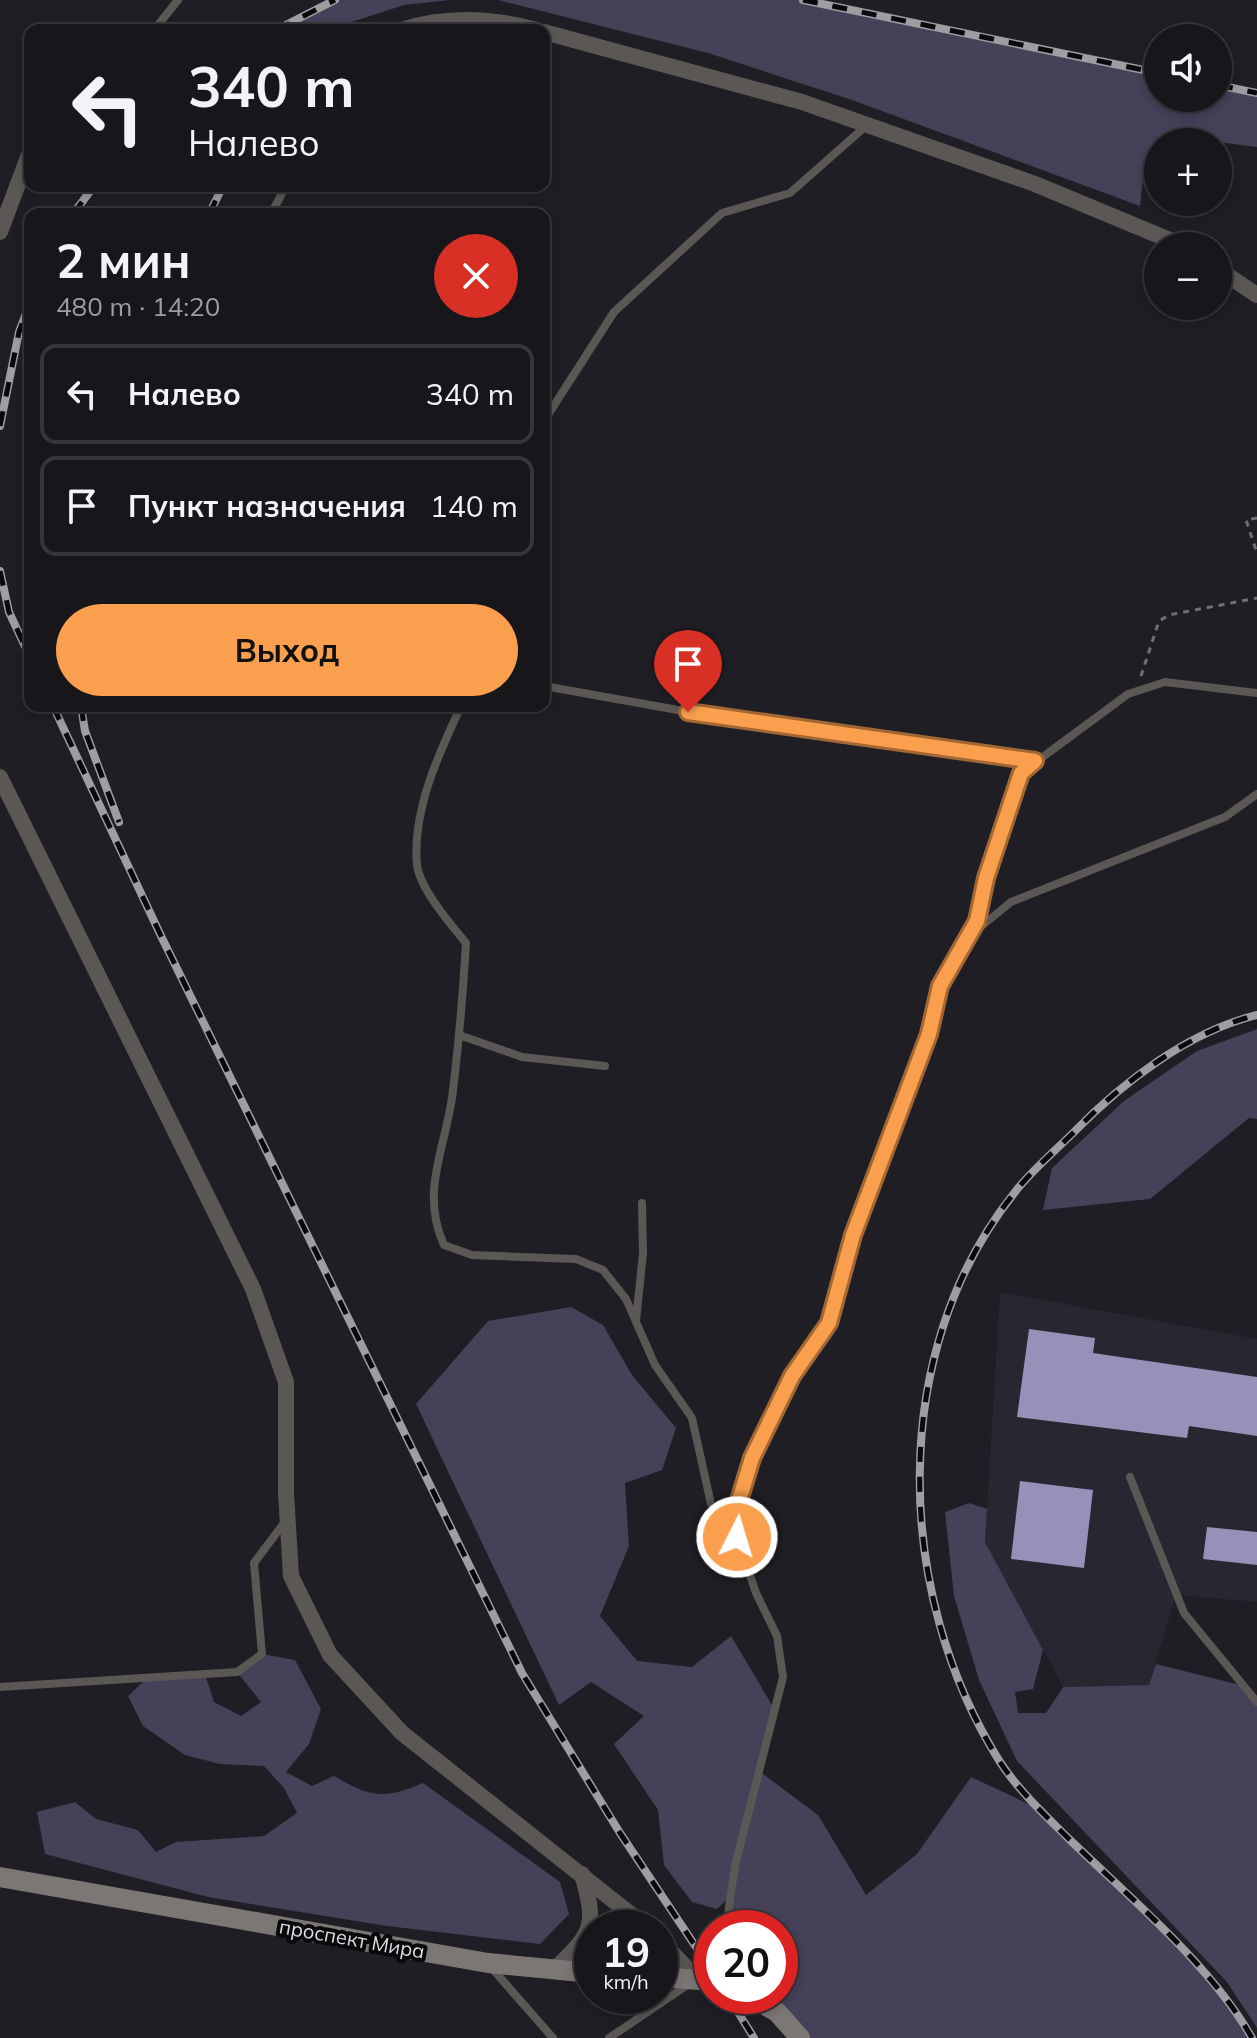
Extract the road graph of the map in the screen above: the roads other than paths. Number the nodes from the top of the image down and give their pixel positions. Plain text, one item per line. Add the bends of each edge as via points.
1 (178, 0) edge
2 (159, 24) edge
3 (419, 24) edge
4 (516, 24) edge
5 (550, 34) edge
6 (867, 125) junction
7 (24, 168) edge
8 (0, 232) edge
9 (1150, 232) edge
10 (1232, 278) edge
11 (1257, 295) edge
12 (550, 412) edge
13 (550, 687) edge
14 (1257, 693) edge
15 (458, 712) edge
16 (1035, 761) junction
17 (0, 777) edge
18 (1257, 794) edge
19 (967, 938) junction
20 (459, 1035) junction
21 (605, 1066) dead end
22 (642, 1203) dead end
23 (636, 1322) junction
24 (1130, 1477) dead end
25 (287, 1519) junction
26 (737, 1525) junction
27 (0, 1687) edge
28 (1257, 1702) edge
29 (582, 1874) junction
30 (0, 1877) edge
31 (626, 1910) edge
32 (729, 1910) edge
33 (678, 1956) edge
34 (488, 1963) junction
35 (554, 1970) junction
36 (694, 1971) edge
37 (574, 1972) edge
38 (694, 1986) edge
39 (779, 2014) edge
40 (553, 2038) edge
41 (609, 2038) edge
42 (800, 2038) edge

1 - 2 lane
3 - 4 street
5 - 6 street via 802,102
6 - 9 street via 1035,184
6 - 12 lane via 790,193 722,213 614,312
7 - 8 street
10 - 11 street
13 - 16 lane via 717,717
14 - 16 lane via 1165,682 1136,691
15 - 20 lane via 431,771 417,867 441,913 466,943
16 - 19 lane via 1021,773 977,921
17 - 25 street via 253,1289 286,1382
18 - 19 lane via 1225,817 1011,902
19 - 26 lane via 940,986 929,1034 853,1235 829,1323 792,1376 752,1458
20 - 21 lane via 522,1057
20 - 23 lane via 453,1094 432,1192 433,1221 444,1245 472,1255 576,1259 603,1270
22 - 23 lane
23 - 26 lane via 655,1365 692,1418 711,1504
24 - 28 lane via 1184,1613
25 - 27 lane via 254,1563 262,1654 237,1672
25 - 29 street via 291,1576 330,1655 402,1733
26 - 32 lane via 756,1593 777,1636 783,1677
29 - 31 street
29 - 35 street via 593,1913 582,1943
30 - 34 main road, проспект Мира
33 - 36 street
34 - 35 main road, проспект Мира
34 - 40 lane
35 - 37 main road, проспект Мира
38 - 41 lane
39 - 42 main road

